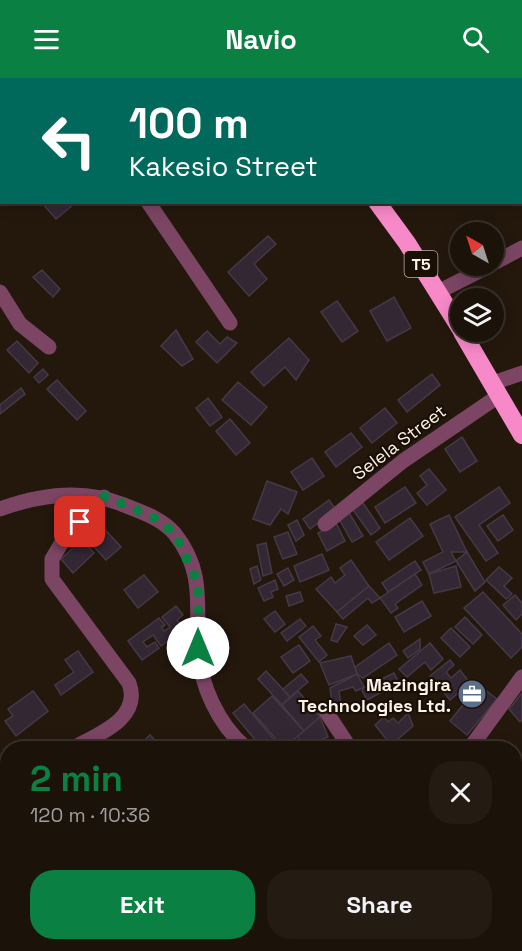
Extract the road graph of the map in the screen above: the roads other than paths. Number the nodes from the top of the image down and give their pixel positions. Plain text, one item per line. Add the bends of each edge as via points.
1 (149, 204) edge
2 (378, 204) edge
3 (522, 248) edge
4 (504, 258) edge
5 (469, 276) edge
6 (0, 292) edge
7 (438, 292) junction
8 (450, 312) edge
9 (230, 323) dead end
10 (468, 342) edge
11 (49, 347) dead end
12 (522, 373) edge
13 (497, 389) junction
14 (522, 435) edge
15 (104, 496) junction
16 (0, 508) edge
17 (325, 524) dead end
18 (522, 677) edge
19 (325, 710) dead end
20 (85, 741) edge
21 (239, 741) edge
22 (345, 741) edge
23 (475, 741) edge

1 - 9 street
2 - 7 highway, T5
3 - 4 street
5 - 7 street
6 - 11 street via 20,324
7 - 8 highway, T5
10 - 13 highway, T5
12 - 13 street, Selela Street
13 - 14 highway, T5
13 - 17 street, Selela Street
15 - 16 street via 57,494
15 - 20 street via 67,534 52,559 52,579 129,683 133,694 132,705 120,720
15 - 21 street via 155,518 175,534 198,583 198,648 204,681 225,726
18 - 23 street
19 - 22 street

